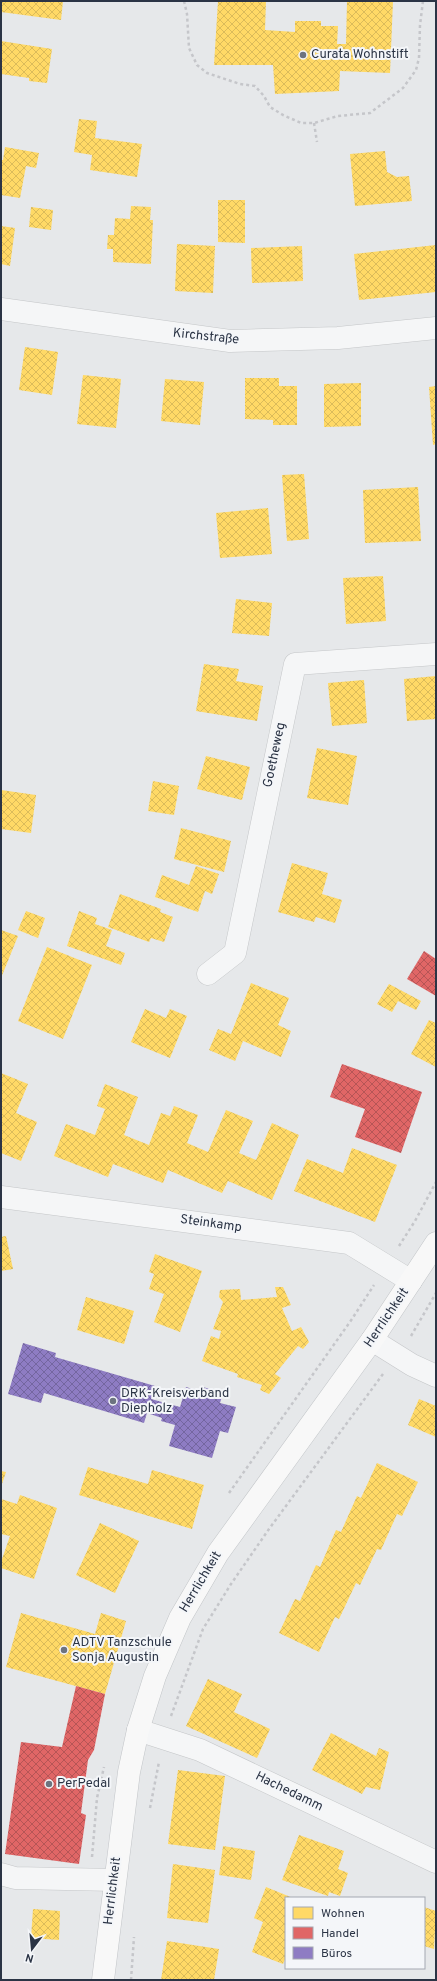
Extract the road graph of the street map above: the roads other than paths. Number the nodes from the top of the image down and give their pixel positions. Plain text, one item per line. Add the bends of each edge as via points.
1 (1, 309) edge
2 (436, 328) edge
3 (436, 654) edge
4 (208, 974) dead end
5 (1, 1197) edge
6 (436, 1243) edge
7 (411, 1281) junction
8 (372, 1340) junction
9 (436, 1376) edge
10 (138, 1730) junction
11 (436, 1862) edge
12 (1, 1874) edge
13 (115, 1880) junction
14 (103, 1980) edge

1 - 2 street, Kirchstraße via 230,342 338,338
3 - 4 street, Goetheweg via 294,664 234,953
5 - 7 street, Steinkamp via 349,1243
6 - 7 main road, Herrlichkeit
7 - 8 main road, Herrlichkeit
8 - 9 street
8 - 10 main road, Herrlichkeit via 218,1553 180,1618 155,1676
10 - 11 street, Hachedamm via 200,1750
10 - 13 main road, Herrlichkeit via 129,1772
12 - 13 street via 15,1878
13 - 14 main road, Herrlichkeit

